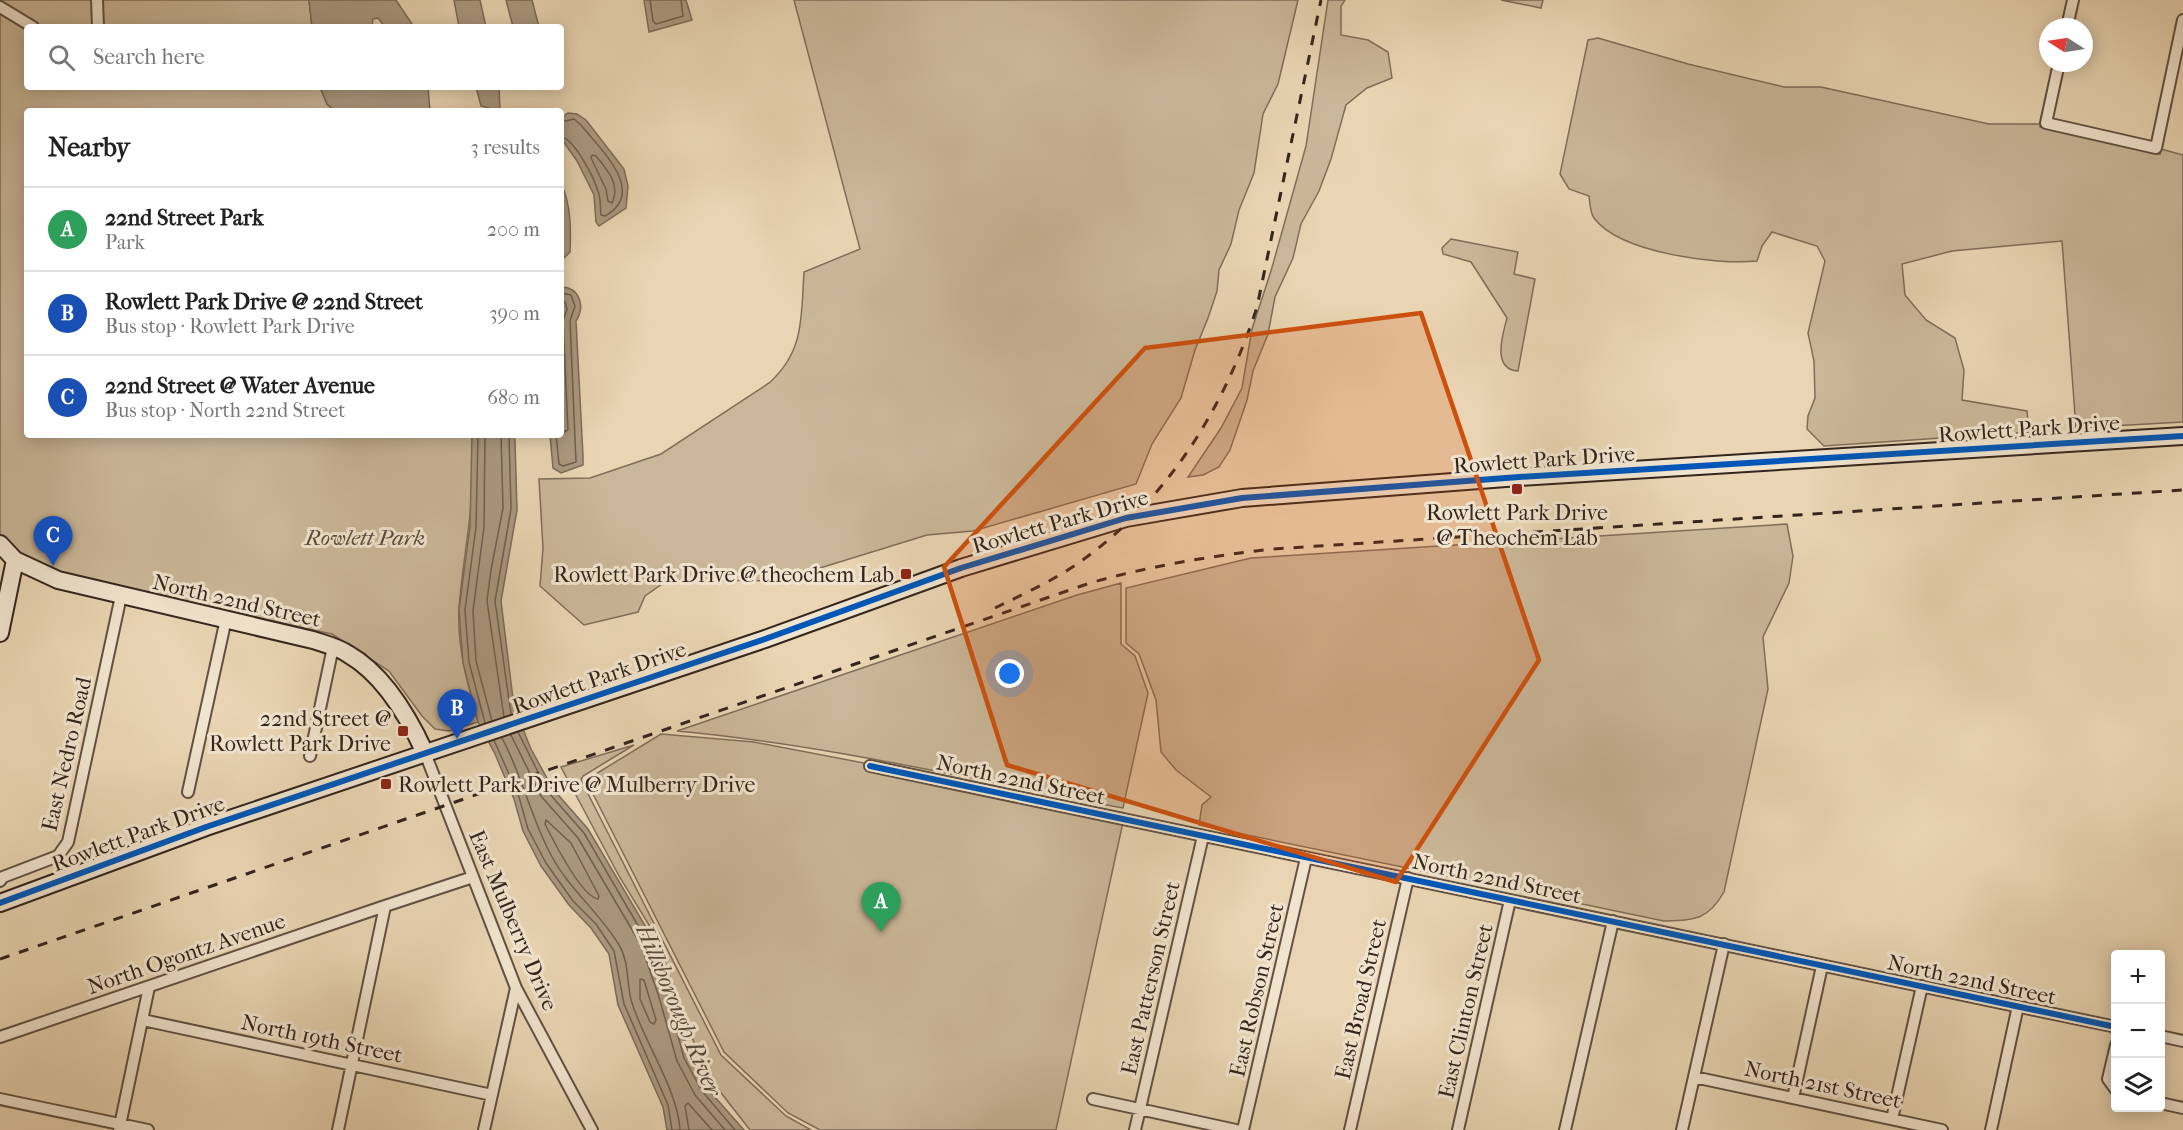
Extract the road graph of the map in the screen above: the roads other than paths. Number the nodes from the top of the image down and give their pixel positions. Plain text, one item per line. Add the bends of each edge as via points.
1 (97, 0) edge
2 (2073, 0) edge
3 (0, 7) edge
4 (2069, 18) edge
5 (2183, 20) edge
6 (28, 24) edge
7 (98, 24) edge
8 (2057, 72) edge
9 (2183, 436) edge
10 (0, 544) edge
11 (15, 560) junction
12 (121, 596) junction
13 (226, 620) junction
14 (0, 633) edge
15 (333, 647) junction
16 (425, 753) junction
17 (310, 756) dead end
18 (870, 766) dead end
19 (188, 792) dead end
20 (1203, 836) junction
21 (1306, 858) junction
22 (473, 877) junction
23 (1408, 878) junction
24 (0, 881) edge
25 (1, 900) edge
26 (1510, 900) junction
27 (385, 906) junction
28 (1613, 921) junction
29 (1724, 944) junction
30 (1822, 966) junction
31 (1922, 986) junction
32 (149, 987) junction
33 (516, 987) junction
34 (2018, 1006) junction
35 (143, 1020) junction
36 (2111, 1026) edge
37 (0, 1037) edge
38 (2165, 1037) edge
39 (2183, 1041) edge
40 (352, 1064) junction
41 (2111, 1064) edge
42 (1694, 1077) junction
43 (2111, 1083) edge
44 (492, 1095) junction
45 (1793, 1098) junction
46 (0, 1099) edge
47 (1093, 1099) dead end
48 (2165, 1104) edge
49 (2183, 1108) edge
50 (1140, 1110) junction
51 (1892, 1119) junction
52 (120, 1127) edge
53 (591, 1129) edge
54 (148, 1130) edge
55 (338, 1130) edge
56 (484, 1130) edge
57 (1136, 1130) edge
58 (1236, 1130) edge
59 (1243, 1130) edge
60 (1350, 1130) edge
61 (1458, 1130) edge
62 (1565, 1130) edge
63 (1682, 1130) edge
64 (1942, 1130) edge
65 (1991, 1130) edge

1 - 7 street
2 - 4 street
3 - 6 street
5 - 8 street via 2156,148 2046,123
9 - 16 street, Rowlett Park Drive via 1519,477 1180,506 1039,542
10 - 11 street, North 22nd Street
11 - 12 street, North 22nd Street via 58,580
11 - 14 street
12 - 13 street, North 22nd Street
12 - 24 street, East Nedro Road via 68,842 58,856
13 - 15 street, North 22nd Street
13 - 19 street
15 - 16 street, North 22nd Street via 350,654 393,696
15 - 17 street
16 - 22 street, East Mulberry Drive
16 - 25 street, Rowlett Park Drive
18 - 20 street, North 22nd Street
20 - 21 street, North 22nd Street
20 - 50 street, East Patterson Street
21 - 23 street, North 22nd Street
21 - 59 street, East Robson Street
22 - 27 street, North Ogontz Avenue
22 - 33 street, East Mulberry Drive
23 - 26 street, North 22nd Street
23 - 60 street, East Broad Street
26 - 28 street, North 22nd Street
26 - 61 street, East Clinton Street
27 - 32 street, North Ogontz Avenue
27 - 40 street
28 - 29 street, North 22nd Street
28 - 62 street
29 - 30 street, North 22nd Street
29 - 42 street
30 - 31 street, North 22nd Street
30 - 45 street
31 - 34 street, North 22nd Street
31 - 51 street
32 - 35 street
32 - 37 street, North Ogontz Avenue
33 - 44 street
33 - 53 street, East Mulberry Drive
34 - 36 street, North 22nd Street
34 - 65 street
35 - 40 street, North 19th Street
35 - 52 street
38 - 39 street
40 - 44 street, North 19th Street
40 - 55 street
41 - 43 street
42 - 45 street, North 21st Street
42 - 63 street
44 - 56 street
45 - 51 street, North 21st Street
46 - 52 street
47 - 50 street
48 - 49 street
50 - 57 street, East Patterson Street
50 - 58 street
51 - 64 street, North 21st Street
52 - 54 street

